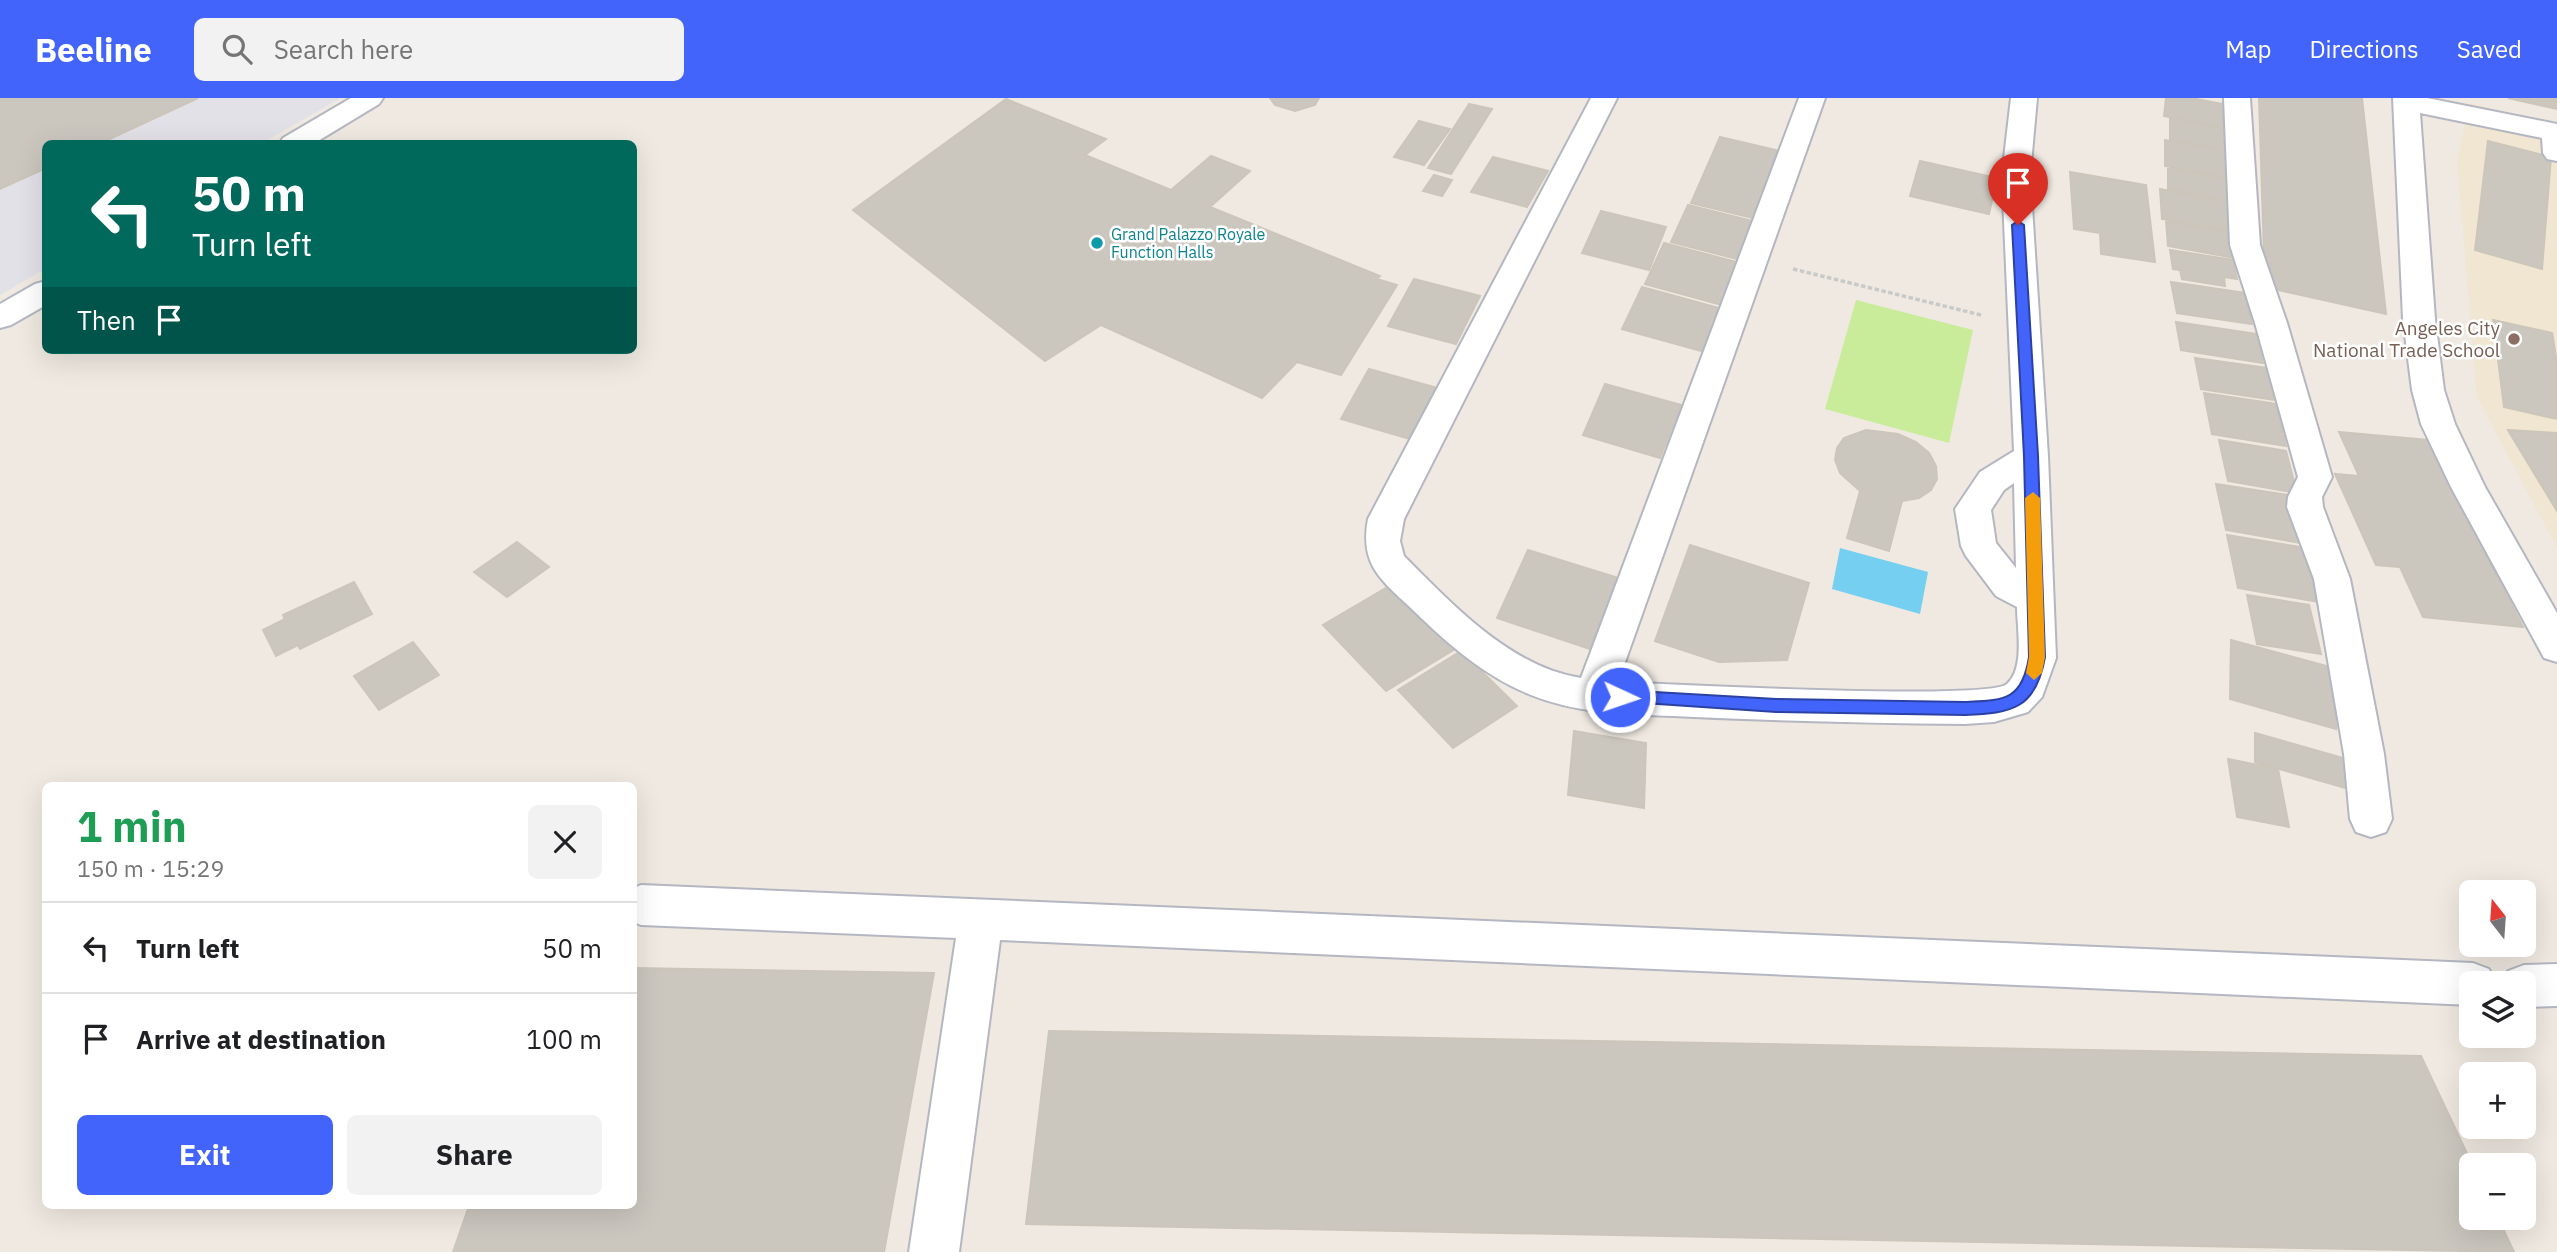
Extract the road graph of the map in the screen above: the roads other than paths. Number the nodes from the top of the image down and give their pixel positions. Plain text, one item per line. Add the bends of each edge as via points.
1 (370, 98) edge
2 (1604, 98) edge
3 (1812, 98) edge
4 (2024, 98) edge
5 (2237, 98) edge
6 (2407, 100) edge
7 (2556, 139) edge
8 (300, 140) edge
9 (42, 293) edge
10 (0, 318) edge
11 (2031, 456) junction
12 (2036, 600) junction
13 (2557, 647) edge
14 (1594, 695) junction
15 (2371, 819) dead end
16 (641, 905) dead end
17 (981, 919) junction
18 (2459, 983) edge
19 (2557, 985) edge
20 (2536, 986) edge
21 (934, 1252) edge

1 - 8 street
2 - 14 street via 1399,492 1382,541 1388,562 1484,649 1544,684
3 - 14 street
4 - 11 street via 2016,175
5 - 15 street via 2245,245 2315,477 2305,507 2332,579 2364,754
6 - 7 street
6 - 13 street via 2419,319 2428,390 2438,424 2468,487
9 - 10 street
11 - 12 street
11 - 12 street via 1992,481 1973,509 1979,546 2009,586
12 - 14 street via 2034,679 2022,697 1996,707 1776,706
16 - 17 street
17 - 18 street
17 - 21 street
19 - 20 street

